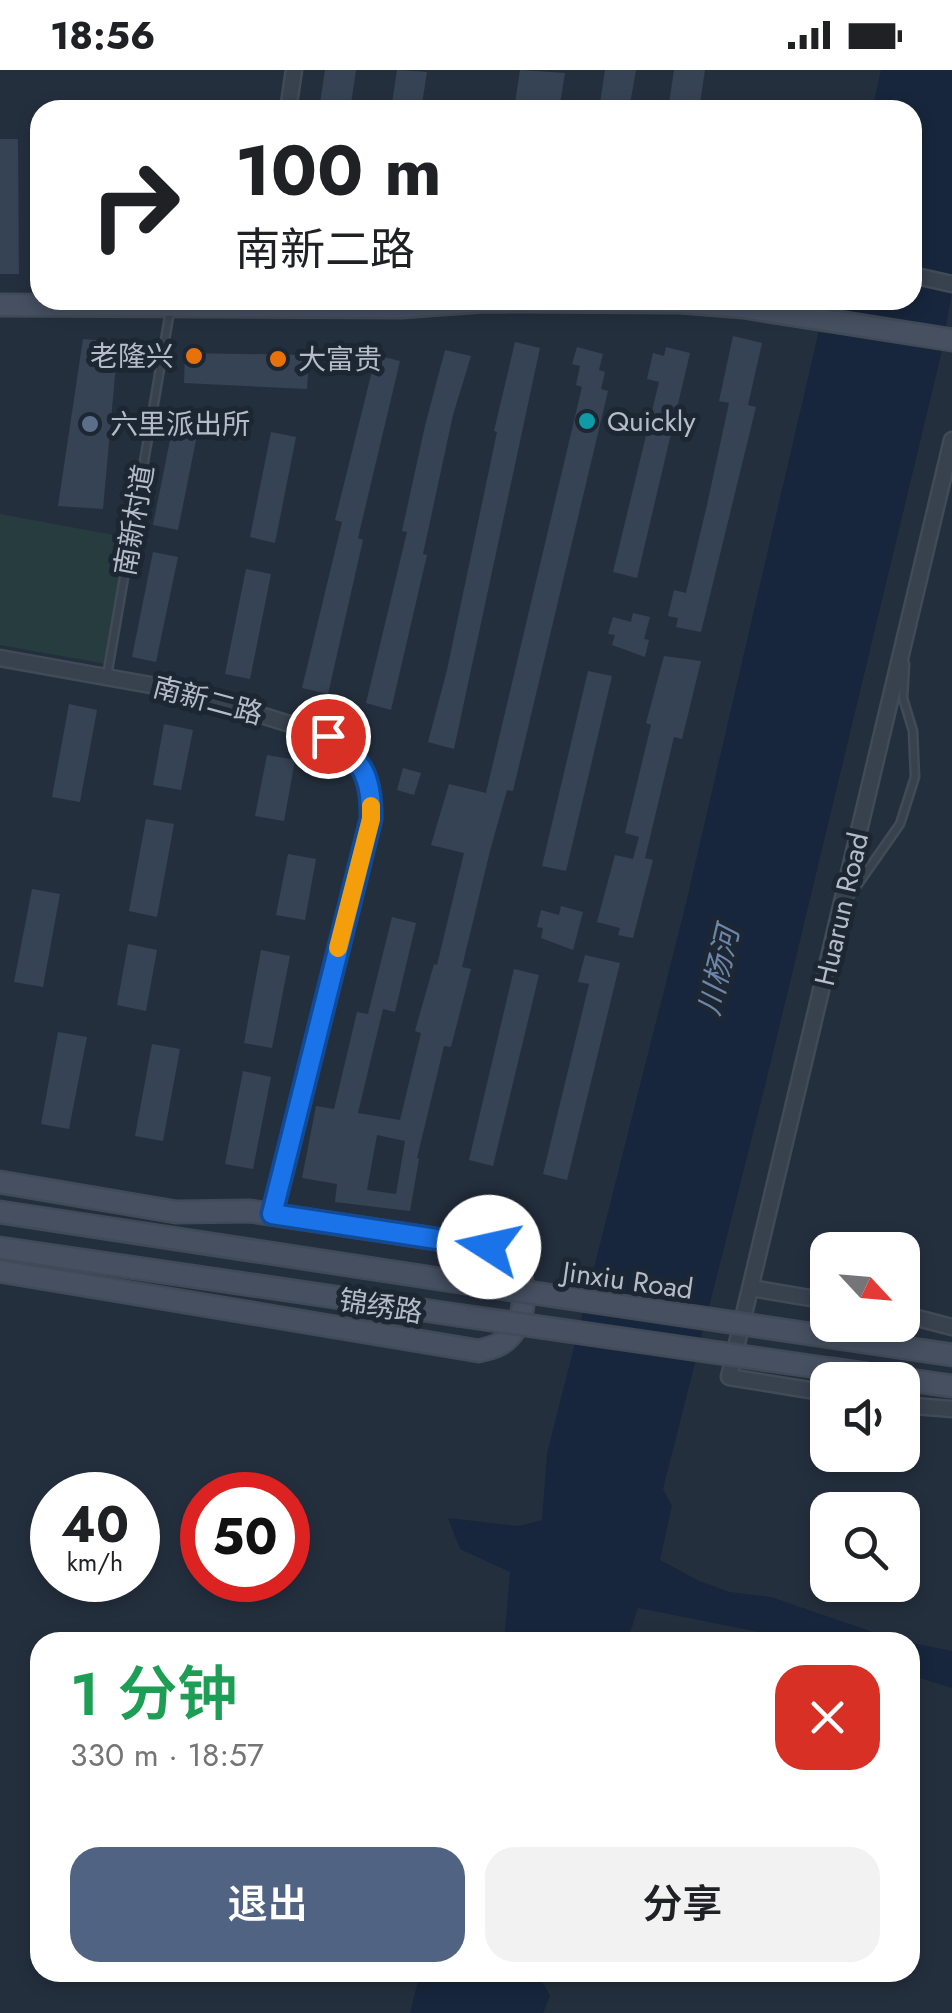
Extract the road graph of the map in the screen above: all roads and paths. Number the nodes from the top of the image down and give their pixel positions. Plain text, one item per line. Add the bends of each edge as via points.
1 (294, 70) edge
2 (290, 100) edge
3 (922, 277) edge
4 (952, 284) edge
5 (0, 305) edge
6 (30, 305) edge
7 (170, 310) edge
8 (763, 310) edge
9 (952, 340) edge
10 (952, 440) edge
11 (906, 635) junction
12 (0, 658) edge
13 (107, 676) junction
14 (840, 915) junction
15 (0, 1182) edge
16 (0, 1212) edge
17 (272, 1214) junction
18 (0, 1248) edge
19 (0, 1271) edge
20 (751, 1288) junction
21 (810, 1298) edge
22 (920, 1319) edge
23 (952, 1328) edge
24 (952, 1355) edge
25 (952, 1386) edge
26 (810, 1390) edge
27 (920, 1406) edge
28 (952, 1409) edge

1 - 2 street
3 - 4 street
5 - 6 main road
7 - 13 lane, 南新村道
8 - 9 main road
10 - 11 street, Huarun Road
11 - 14 street, Huarun Road
11 - 14 lane via 903,698 915,777 900,824
12 - 13 street, 南新二路
13 - 17 street, 南新二路 via 328,736 356,756 372,793 371,819
14 - 20 street, Huarun Road
15 - 17 main road, 锦绣路 via 176,1212
16 - 24 main road, Jinxiu Road, bridge
17 - 19 main road, 锦绣路 via 489,1247 510,1259 521,1280 519,1318 510,1337 479,1351
18 - 25 main road, bridge
20 - 21 street
20 - 26 street, Huarun Road via 729,1377
22 - 23 street
27 - 28 street

